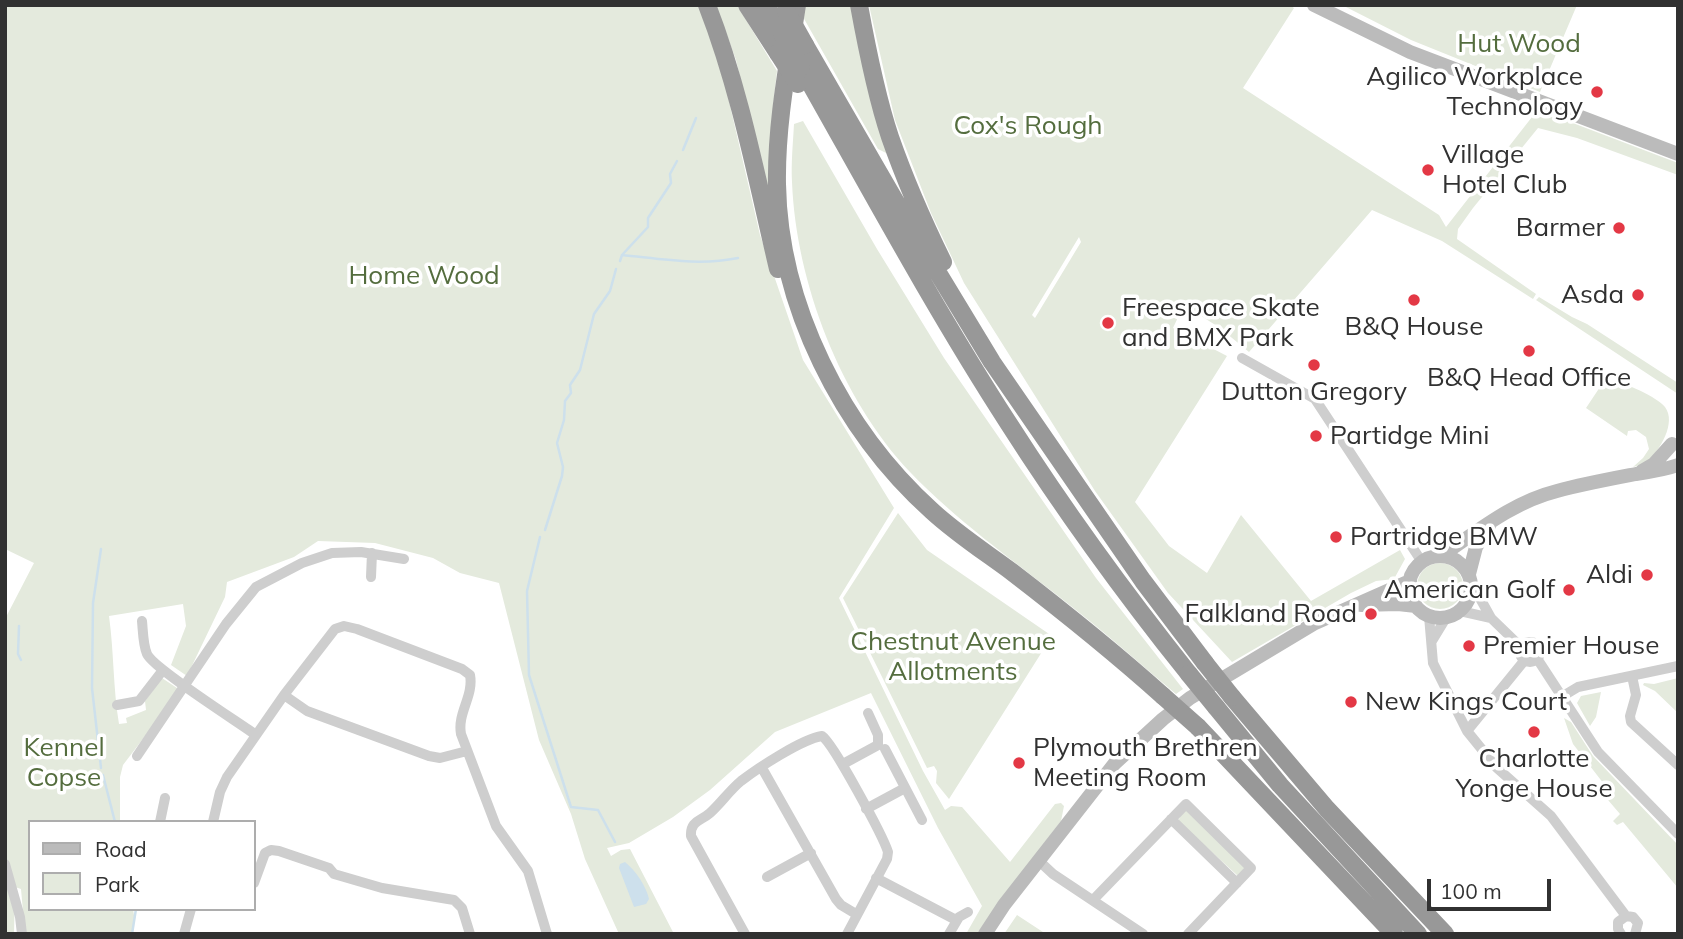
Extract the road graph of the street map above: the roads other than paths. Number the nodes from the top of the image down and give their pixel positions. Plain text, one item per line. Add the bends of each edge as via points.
1 (707, 5) edge
2 (747, 5) edge
3 (766, 5) edge
4 (859, 5) edge
5 (1314, 5) edge
6 (788, 7) edge
7 (800, 75) junction
8 (1678, 154) edge
9 (817, 350) junction
10 (1242, 358) dead end
11 (1008, 386) junction
12 (1675, 439) edge
13 (1678, 462) edge
14 (1637, 474) junction
15 (1491, 522) junction
16 (372, 553) junction
17 (1441, 556) junction
18 (404, 559) dead end
19 (1422, 562) junction
20 (370, 577) dead end
21 (1470, 578) junction
22 (1410, 581) junction
23 (1357, 604) junction
24 (1416, 606) junction
25 (1460, 611) junction
26 (1429, 616) junction
27 (1446, 618) junction
28 (1491, 618) junction
29 (142, 621) dead end
30 (1432, 642) junction
31 (1521, 647) junction
32 (1538, 660) junction
33 (1524, 661) junction
34 (1678, 666) edge
35 (163, 670) junction
36 (1632, 676) junction
37 (186, 685) junction
38 (284, 695) junction
39 (1563, 696) junction
40 (117, 705) dead end
41 (868, 713) dead end
42 (1467, 731) junction
43 (256, 735) junction
44 (885, 749) dead end
45 (467, 751) junction
46 (137, 756) dead end
47 (842, 764) junction
48 (1678, 765) edge
49 (762, 768) junction
50 (905, 788) junction
51 (165, 798) dead end
52 (866, 809) junction
53 (1171, 819) junction
54 (160, 820) edge
55 (214, 820) edge
56 (922, 820) dead end
57 (1678, 834) edge
58 (810, 853) junction
59 (1038, 860) junction
60 (5, 864) edge
61 (767, 877) dead end
62 (256, 878) edge
63 (876, 878) junction
64 (1237, 883) junction
65 (1093, 900) junction
66 (190, 911) edge
67 (968, 912) dead end
68 (856, 914) junction
69 (1626, 916) junction
70 (956, 920) junction
71 (22, 934) edge
72 (184, 934) edge
73 (470, 934) edge
74 (547, 934) edge
75 (745, 934) edge
76 (847, 934) edge
77 (949, 934) edge
78 (985, 934) edge
79 (1143, 934) edge
80 (1188, 934) edge
81 (1394, 934) edge
82 (1418, 934) edge
83 (1445, 934) edge
84 (1621, 934) edge
85 (1635, 934) edge

1 - 9 highway via 741,109 778,270 802,332
2 - 7 highway, bridge via 778,53
3 - 7 highway, bridge
4 - 11 highway via 889,135 914,201
5 - 8 street via 1446,67
6 - 9 highway via 777,185 790,272
6 - 11 highway, bridge via 805,45 912,230
7 - 82 highway, bridge via 1009,424 1107,565 1280,785
9 - 81 highway, bridge via 857,424 916,496 1076,622 1198,727
10 - 19 street via 1315,399
11 - 83 highway, bridge via 1150,592 1232,697 1327,809
12 - 13 street via 1672,450
12 - 14 street via 1654,464
13 - 14 street
14 - 15 street via 1556,491
15 - 17 street
15 - 21 street via 1476,547
16 - 18 street
16 - 20 street
16 - 37 street via 324,555 256,587
17 - 19 street
17 - 21 street via 1458,561
19 - 22 street
21 - 25 street via 1471,593
21 - 28 street
22 - 23 street
22 - 24 street
23 - 24 street
23 - 59 street via 1293,635 1163,719 1115,763
24 - 26 street
25 - 27 street
25 - 28 street
26 - 27 street
26 - 30 street
27 - 30 street
28 - 31 street
29 - 35 street via 147,654
30 - 42 street via 1433,663
31 - 32 street via 1527,642 1536,644
31 - 33 street
32 - 33 street
32 - 39 street
33 - 42 street
34 - 36 street
35 - 37 street
35 - 40 street via 139,701
36 - 39 street via 1578,687
36 - 48 street via 1636,695 1632,722
37 - 43 street
37 - 46 street
38 - 43 street
38 - 45 street via 307,711 429,756
38 - 45 street via 335,629 352,628 470,675 460,723
39 - 57 street via 1598,752
41 - 47 street via 878,745
42 - 69 street via 1497,768 1551,816
43 - 55 street via 223,785
44 - 50 street
45 - 74 street via 496,826 528,871
47 - 49 street via 822,736
47 - 52 street
49 - 58 street
49 - 75 street via 736,785 691,831
50 - 52 street
50 - 56 street
51 - 54 street
52 - 63 street via 888,852
53 - 64 street
53 - 64 street via 1186,804 1251,868
53 - 65 street
58 - 61 street
58 - 68 street via 836,899
59 - 65 street
59 - 78 street
60 - 71 street
62 - 73 street via 265,853 279,851 382,888 454,901 462,908
63 - 68 street
63 - 70 street
64 - 80 street
65 - 79 street
66 - 72 street
67 - 70 street
68 - 76 street
69 - 84 street via 1618,922
69 - 85 street via 1638,923
70 - 77 street

